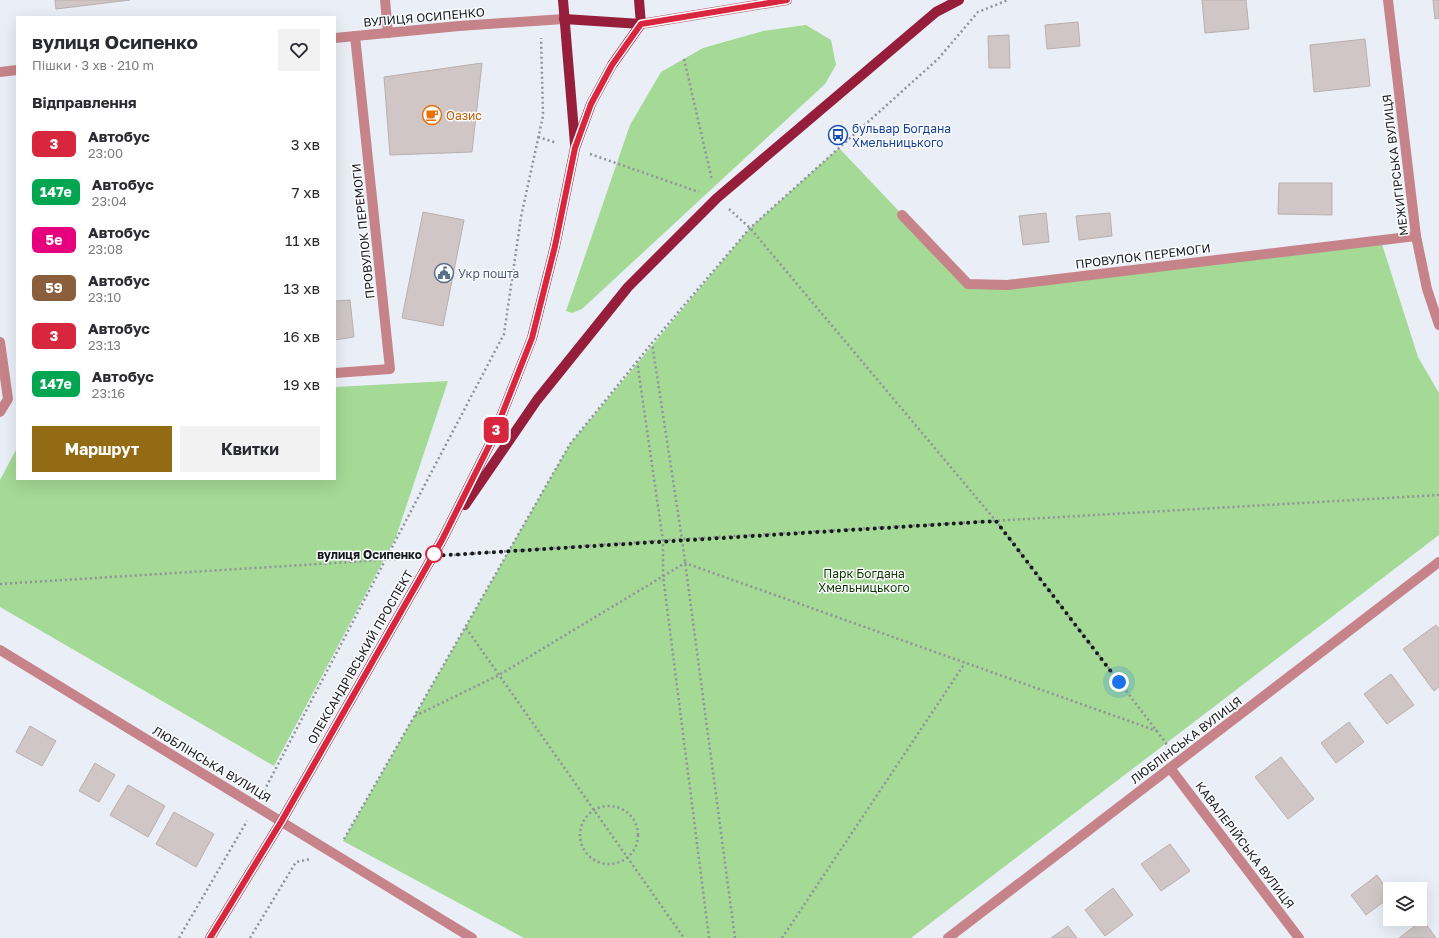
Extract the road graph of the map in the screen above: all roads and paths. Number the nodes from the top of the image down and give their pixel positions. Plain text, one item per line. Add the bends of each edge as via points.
1 (385, 0) edge
2 (563, 0) edge
3 (639, 0) edge
4 (787, 0) edge
5 (959, 0) edge
6 (1008, 0) edge
7 (1388, 0) edge
8 (564, 19) junction
9 (540, 20) junction
10 (641, 24) junction
11 (388, 33) junction
12 (355, 36) junction
13 (336, 38) edge
14 (684, 59) dead end
15 (16, 70) edge
16 (0, 72) edge
17 (575, 148) junction
18 (717, 198) junction
19 (902, 215) dead end
20 (750, 228) junction
21 (1416, 236) junction
22 (1439, 324) edge
23 (0, 342) edge
24 (652, 343) junction
25 (637, 361) junction
26 (336, 373) edge
27 (12, 398) edge
28 (0, 412) edge
29 (1439, 495) edge
30 (996, 521) junction
31 (682, 539) junction
32 (442, 540) junction
33 (663, 541) junction
34 (510, 550) junction
35 (432, 556) junction
36 (384, 560) junction
37 (1439, 562) edge
38 (685, 563) junction
39 (663, 576) junction
40 (0, 584) edge
41 (466, 628) junction
42 (0, 650) edge
43 (966, 663) junction
44 (499, 675) junction
45 (415, 716) junction
46 (1156, 731) junction
47 (1170, 768) junction
48 (256, 807) junction
49 (594, 810) junction
50 (281, 822) junction
51 (335, 855) junction
52 (627, 858) junction
53 (179, 938) edge
54 (210, 938) edge
55 (250, 938) edge
56 (472, 938) edge
57 (684, 938) edge
58 (709, 938) edge
59 (735, 938) edge
60 (782, 938) edge
61 (948, 938) edge
62 (1299, 938) edge

1 - 11 street
2 - 8 main road
3 - 10 main road
4 - 10 main road
5 - 18 main road via 936,12
6 - 20 path via 978,12 938,59
7 - 21 street, МЕЖИГІРСЬКА ВУЛИЦЯ
8 - 9 street, ВУЛИЦЯ ОСИПЕНКО
8 - 10 main road
8 - 17 main road, ОЛЕКСАНДРІВСЬКИЙ ПРОСПЕКТ
9 - 11 street, ВУЛИЦЯ ОСИПЕНКО
9 - 36 path via 543,116 521,217 504,334
10 - 17 main road, ОЛЕКСАНДРІВСЬКИЙ ПРОСПЕКТ via 612,65 591,104
11 - 12 street, ВУЛИЦЯ ОСИПЕНКО
12 - 13 street, ВУЛИЦЯ ОСИПЕНКО
12 - 26 street, ПРОВУЛОК ПЕРЕМОГИ via 390,369
14 - 18 path
15 - 16 street
17 - 18 path
17 - 32 main road, ОЛЕКСАНДРІВСЬКИЙ ПРОСПЕКТ via 555,246 532,338 491,442
18 - 20 path
18 - 32 main road via 628,287 537,400
19 - 21 street, ПРОВУЛОК ПЕРЕМОГИ via 968,284 1008,285
20 - 24 path
20 - 30 path
21 - 22 street, МЕЖИГІРСЬКА ВУЛИЦЯ via 1427,289
23 - 27 street
24 - 25 path
24 - 31 path
25 - 33 path
25 - 34 path via 570,444
27 - 28 street
29 - 30 path
30 - 31 path
30 - 46 path
31 - 33 path
31 - 38 path
32 - 35 main road, ОЛЕКСАНДРІВСЬКИЙ ПРОСПЕКТ
33 - 34 path
33 - 39 path
34 - 35 path
34 - 41 path
35 - 36 path
35 - 50 main road, ОЛЕКСАНДРІВСЬКИЙ ПРОСПЕКТ
36 - 40 path
36 - 48 path
37 - 47 street, ЛЮБЛІНСЬКА ВУЛИЦЯ
38 - 39 path
38 - 43 path
38 - 59 path
39 - 44 path
39 - 58 path
41 - 44 path
41 - 45 path
42 - 48 street, ЛЮБЛІНСЬКА ВУЛИЦЯ
43 - 46 path
43 - 60 path
44 - 45 path
44 - 49 path
45 - 51 path
46 - 47 path via 1166,744
47 - 61 street, ЛЮБЛІНСЬКА ВУЛИЦЯ
47 - 62 street, КАВАЛЕРІЙСЬКА ВУЛИЦЯ
48 - 50 street, ЛЮБЛІНСЬКА ВУЛИЦЯ
48 - 53 path
49 - 52 path
49 - 52 path via 615,806 629,813 635,821 638,841
49 - 52 path via 585,817 581,826 583,848 595,861 605,864
50 - 51 street, ЛЮБЛІНСЬКА ВУЛИЦЯ
50 - 54 main road, ОЛЕКСАНДРІВСЬКИЙ ПРОСПЕКТ
51 - 55 path via 296,862
51 - 56 street, ЛЮБЛІНСЬКА ВУЛИЦЯ
52 - 57 path

